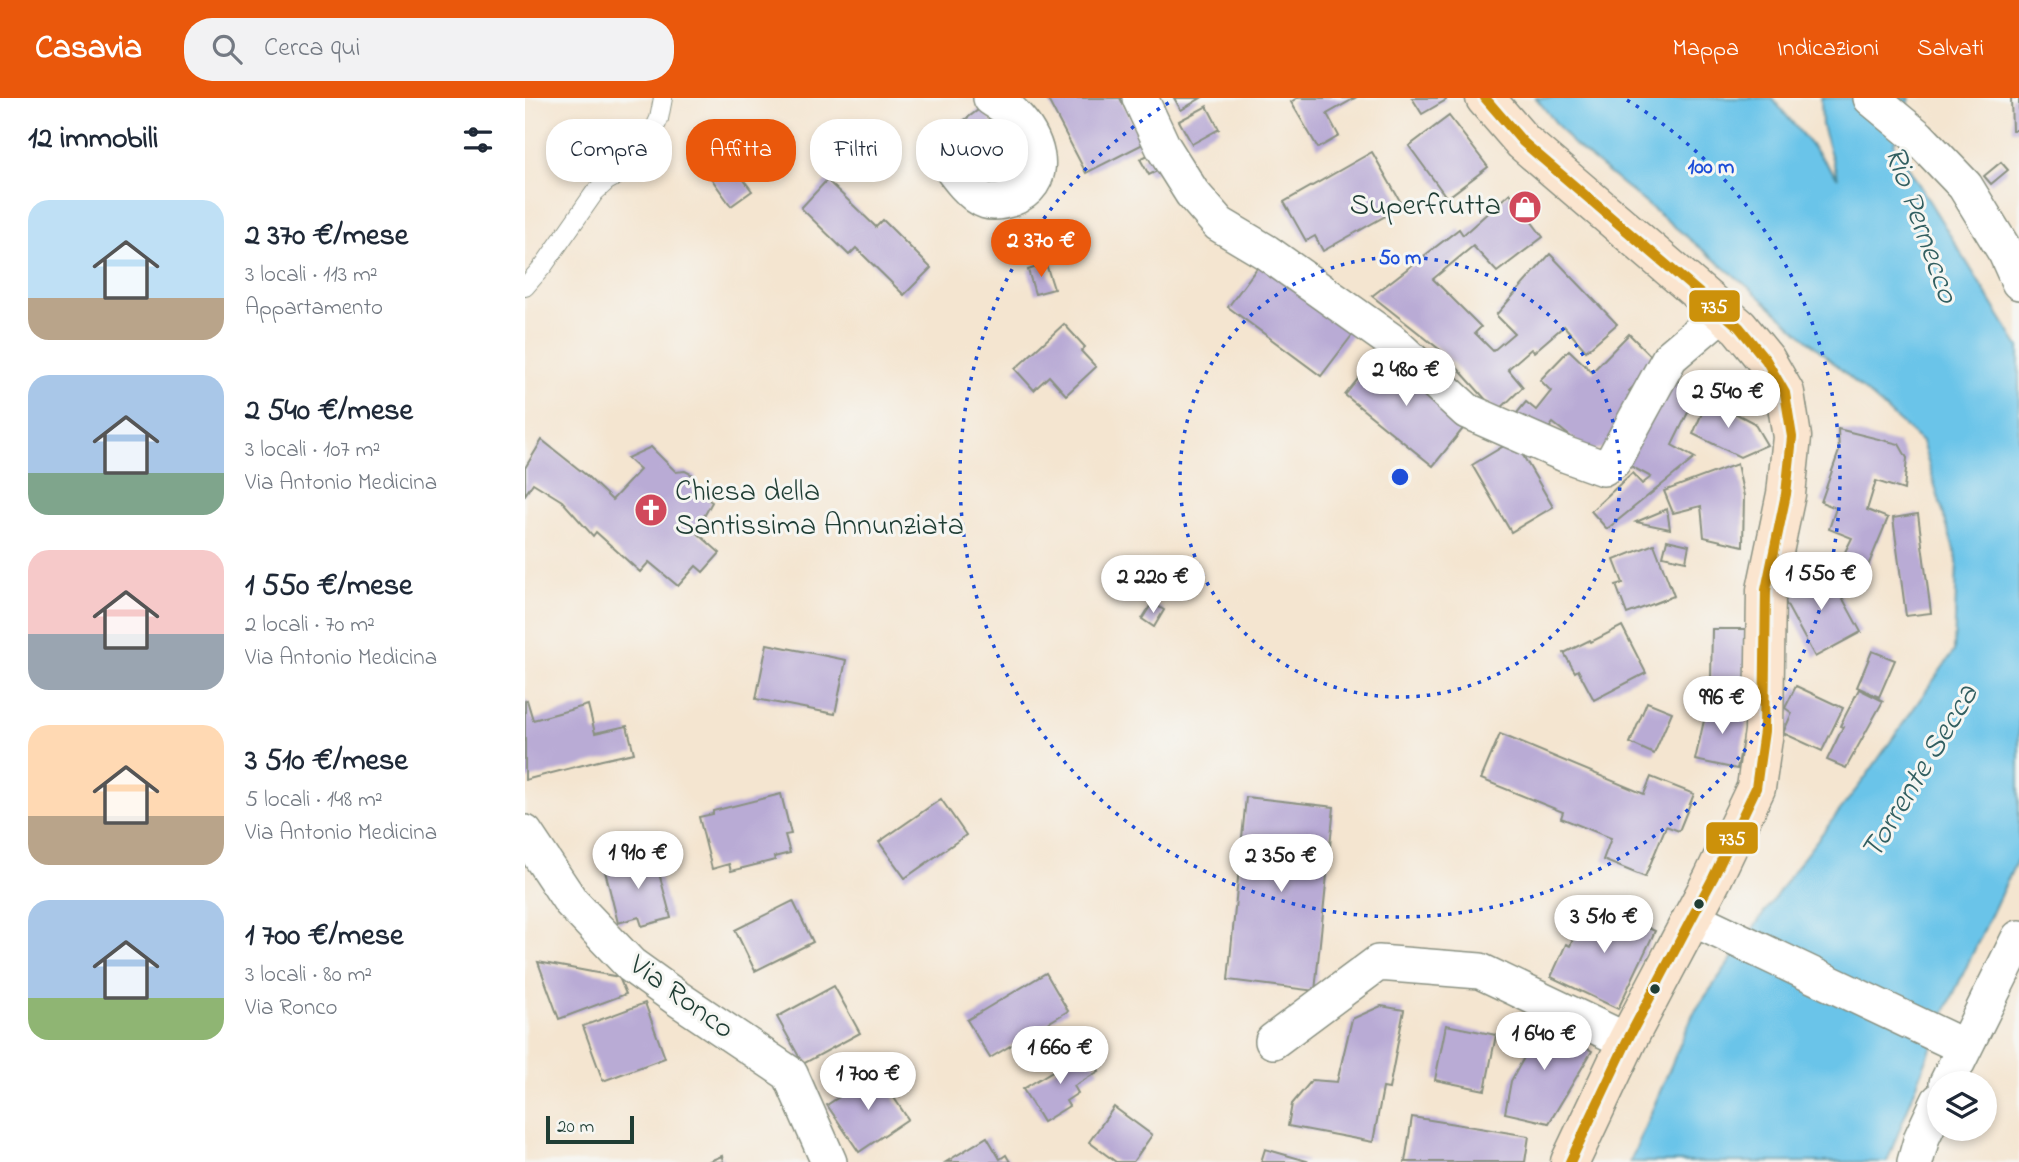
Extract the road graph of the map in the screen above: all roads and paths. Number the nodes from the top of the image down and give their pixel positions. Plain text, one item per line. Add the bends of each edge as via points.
1 (663, 98) edge
2 (991, 98) edge
3 (1140, 98) edge
4 (1485, 98) edge
5 (1871, 98) edge
6 (1017, 119) edge
7 (1028, 133) edge
8 (964, 182) edge
9 (2019, 282) edge
10 (525, 288) edge
11 (1722, 313) junction
12 (525, 834) edge
13 (1708, 926) junction
14 (2019, 938) edge
15 (1273, 1041) dead end
16 (1627, 1041) junction
17 (1956, 1043) junction
18 (1950, 1071) edge
19 (1927, 1126) edge
20 (829, 1162) edge
21 (1570, 1162) edge
22 (1915, 1162) edge

1 - 10 lane via 659,119 642,154 595,192
2 - 6 street
3 - 11 street via 1163,147 1219,225 1266,252 1390,340 1467,411 1602,468 1613,461 1670,357
4 - 11 main road via 1523,142
5 - 9 street via 1918,137 1965,186
7 - 8 street via 1039,170 1020,194 1005,201 986,201
11 - 13 main road via 1766,360 1786,393 1792,437 1786,494 1766,590 1764,731 1756,788 1713,878
12 - 20 street, Via Ronco via 571,902 631,965 790,1074
13 - 16 main road
13 - 17 street
14 - 17 street
15 - 16 street via 1378,963 1480,971
16 - 21 main road
17 - 18 street
19 - 22 street

